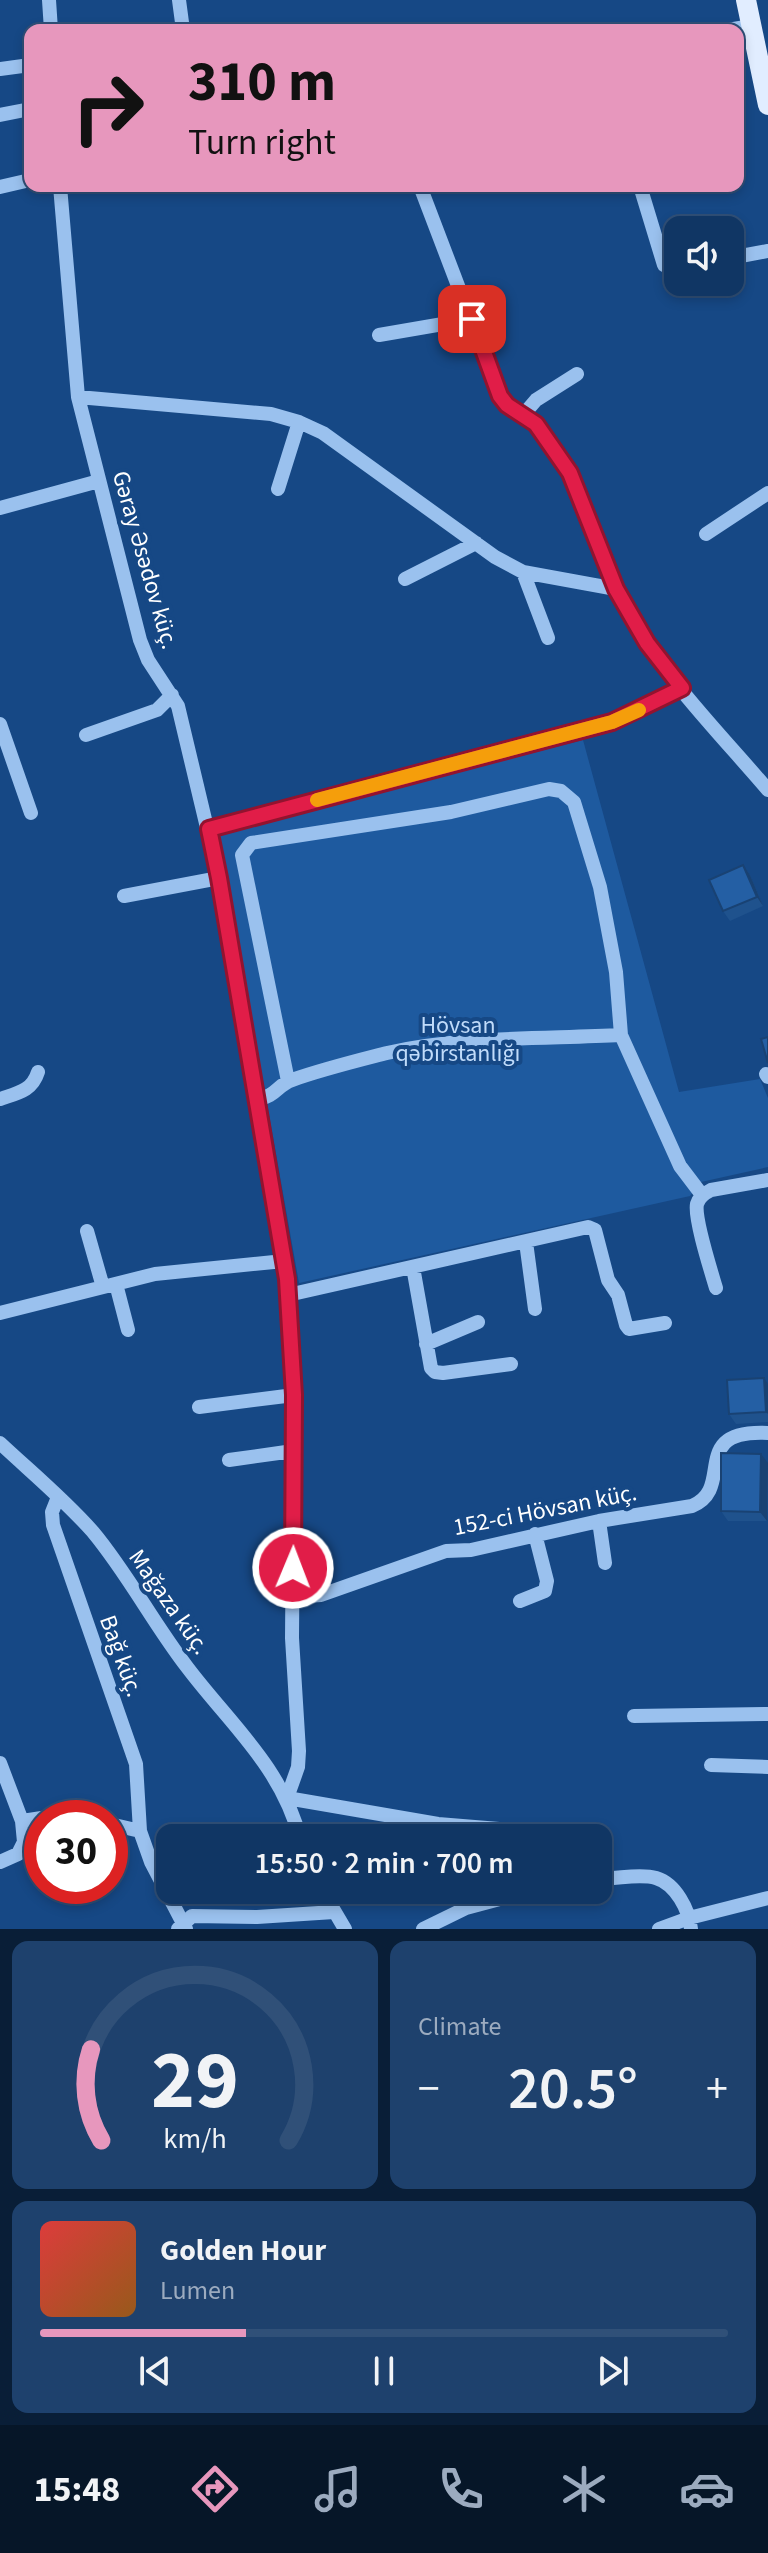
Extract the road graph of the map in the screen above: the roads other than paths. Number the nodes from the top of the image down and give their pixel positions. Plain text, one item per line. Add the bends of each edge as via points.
1 (49, 0) edge
2 (179, 0) edge
3 (746, 0) edge
4 (51, 24) edge
5 (182, 24) edge
6 (751, 26) junction
7 (744, 27) edge
8 (24, 66) edge
9 (0, 69) edge
10 (768, 105) edge
11 (24, 110) edge
12 (0, 115) edge
13 (24, 181) edge
14 (0, 187) edge
15 (61, 192) edge
16 (422, 192) edge
17 (642, 192) edge
18 (768, 251) edge
19 (744, 255) edge
20 (664, 265) edge
21 (472, 319) junction
22 (379, 335) dead end
23 (577, 374) dead end
24 (78, 397) junction
25 (524, 414) junction
26 (299, 422) junction
27 (99, 481) junction
28 (278, 489) dead end
29 (768, 493) edge
30 (0, 508) edge
31 (706, 534) dead end
32 (476, 543) junction
33 (523, 572) junction
34 (405, 579) dead end
35 (616, 589) junction
36 (548, 638) dead end
37 (682, 688) junction
38 (172, 695) junction
39 (0, 724) edge
40 (86, 735) dead end
41 (763, 775) edge
42 (768, 790) edge
43 (31, 813) dead end
44 (209, 829) junction
45 (219, 878) junction
46 (124, 896) dead end
47 (621, 1035) junction
48 (38, 1072) dead end
49 (288, 1081) junction
50 (0, 1099) edge
51 (256, 1100) junction
52 (768, 1180) edge
53 (702, 1195) junction
54 (87, 1231) dead end
55 (526, 1242) junction
56 (284, 1261) junction
57 (413, 1267) junction
58 (109, 1286) junction
59 (716, 1288) dead end
60 (288, 1295) junction
61 (535, 1309) dead end
62 (0, 1313) edge
63 (478, 1322) dead end
64 (665, 1323) dead end
65 (128, 1330) dead end
66 (426, 1344) junction
67 (511, 1364) dead end
68 (294, 1395) junction
69 (199, 1407) dead end
70 (768, 1433) edge
71 (0, 1443) edge
72 (293, 1451) junction
73 (229, 1460) dead end
74 (58, 1497) junction
75 (599, 1521) junction
76 (535, 1534) junction
77 (605, 1563) dead end
78 (292, 1597) junction
79 (520, 1601) dead end
80 (768, 1714) edge
81 (634, 1716) dead end
82 (0, 1763) edge
83 (711, 1765) dead end
84 (768, 1767) edge
85 (287, 1798) junction
86 (22, 1821) joint
87 (295, 1824) edge
88 (438, 1824) edge
89 (128, 1828) edge
90 (140, 1831) junction
91 (0, 1862) edge
92 (612, 1879) edge
93 (768, 1898) edge
94 (330, 1904) edge
95 (481, 1904) edge
96 (334, 1912) junction
97 (690, 1924) edge
98 (182, 1927) edge
99 (345, 1929) edge
100 (423, 1929) edge
101 (659, 1929) edge

1 - 4 street
2 - 5 street
3 - 6 main road
6 - 7 street
6 - 10 main road
8 - 9 street
11 - 12 street
13 - 14 street
15 - 24 street, Gəray Əsədov küç.
16 - 21 street
17 - 20 street
18 - 19 street
21 - 22 street
21 - 25 street via 500,396
23 - 25 street
24 - 26 street via 257,412
24 - 27 street, Gəray Əsədov küç.
25 - 35 street via 570,473
26 - 28 street
26 - 32 street via 323,433
27 - 30 street
27 - 38 street, Gəray Əsədov küç. via 140,640
29 - 31 street
32 - 33 street
32 - 34 street
33 - 35 street
33 - 36 street
35 - 37 street via 647,643
37 - 41 street
37 - 44 street via 612,722
38 - 40 street via 157,710
38 - 44 street, Gəray Əsədov küç.
39 - 43 street
41 - 42 street
44 - 45 street, Gəray Əsədov küç.
45 - 46 street
45 - 51 street, Gəray Əsədov küç.
47 - 49 street via 461,1043 404,1051
47 - 49 street via 600,887 574,802 549,789 451,812 251,843 245,849 242,855
47 - 53 street via 680,1166
48 - 50 street via 25,1091
49 - 51 street
51 - 56 street, Gəray Əsədov küç.
52 - 53 street
53 - 59 street via 698,1218
54 - 58 street
55 - 57 street
55 - 61 street
55 - 64 street via 588,1227 595,1230 629,1329
56 - 58 street via 155,1274
56 - 60 street, Gəray Əsədov küç.
57 - 60 street
57 - 66 street
58 - 62 street
58 - 65 street
60 - 68 street, Gəray Əsədov küç.
63 - 66 street
66 - 67 street via 435,1372
68 - 69 street
68 - 72 street, Gəray Əsədov küç.
70 - 75 street, 152-ci Hövsan küç. via 724,1442 702,1501
71 - 74 street, Mağaza küç.
72 - 73 street
72 - 78 street, Gəray Əsədov küç.
74 - 85 street, Mağaza küç. via 92,1531
74 - 90 street, Bağ küç. via 53,1525 136,1764
75 - 76 street, 152-ci Hövsan küç.
75 - 77 street
76 - 78 street, 152-ci Hövsan küç. via 446,1551 321,1595
76 - 79 street via 545,1591
78 - 85 street, Gəray Əsədov küç. via 299,1751
80 - 81 street
82 - 86 street
83 - 84 street
85 - 87 street
85 - 88 street
86 - 91 street via 24,1842 18,1854
89 - 90 street
90 - 98 street, Bağ küç.
92 - 97 street via 654,1877 667,1883
93 - 97 street
94 - 96 street
95 - 100 street
96 - 98 street via 192,1916
96 - 99 street
97 - 101 street

